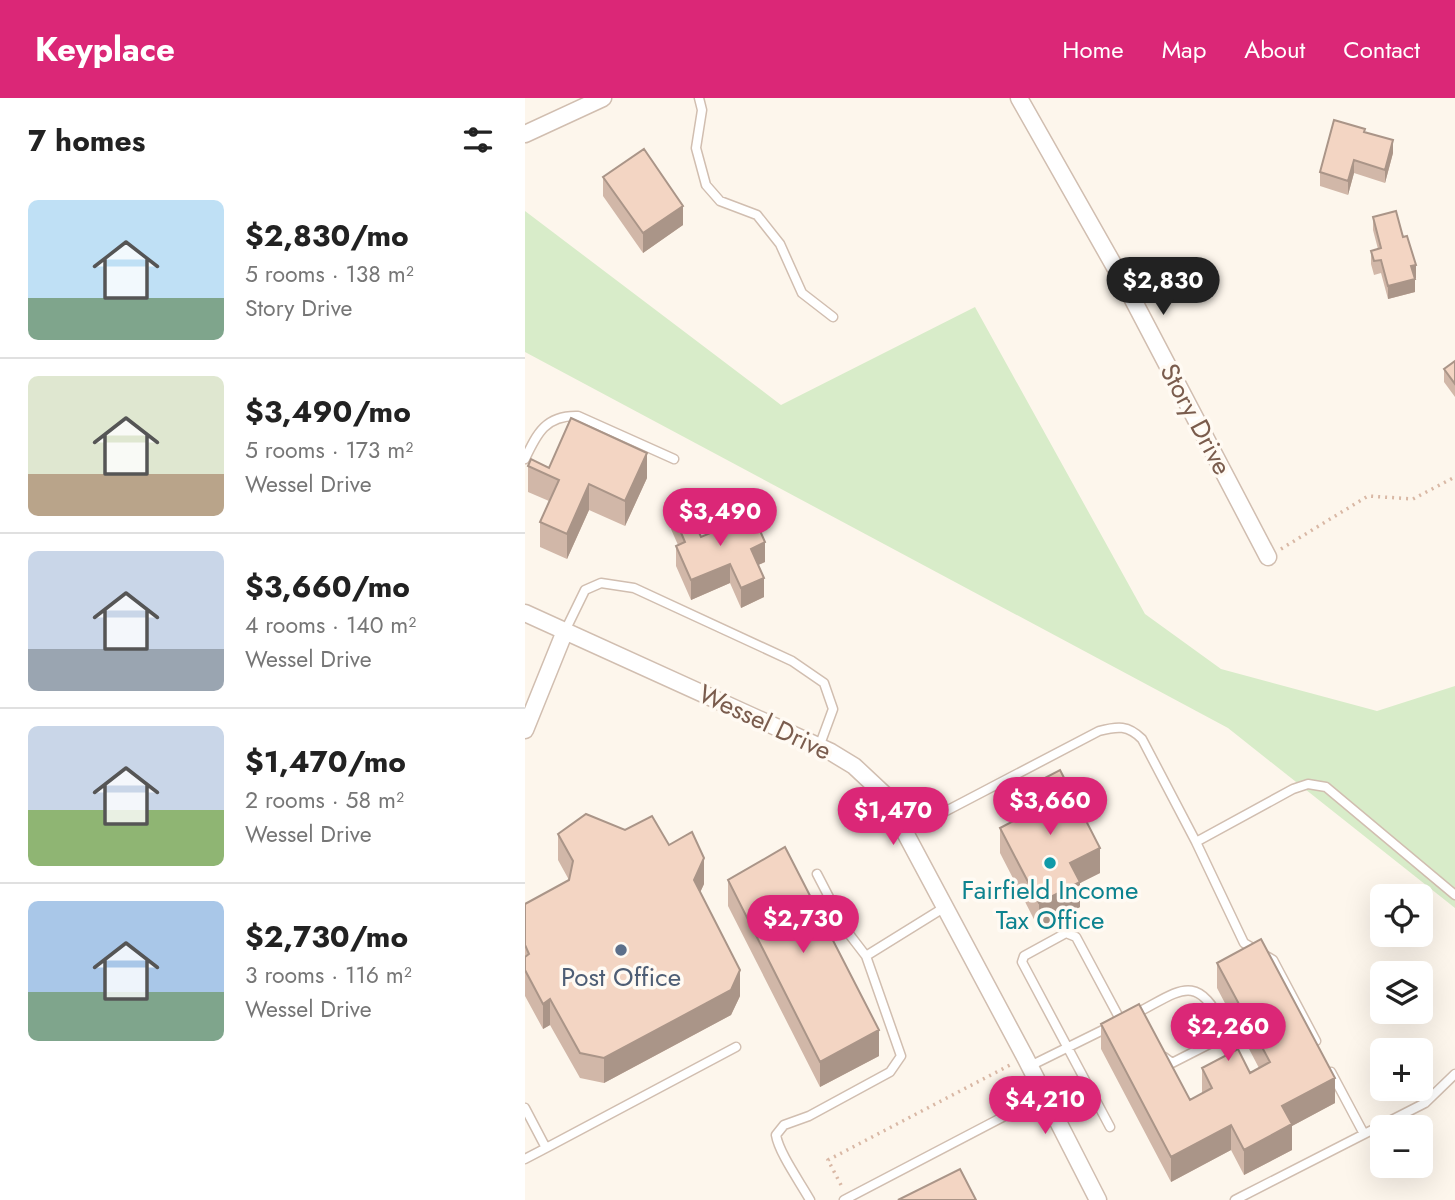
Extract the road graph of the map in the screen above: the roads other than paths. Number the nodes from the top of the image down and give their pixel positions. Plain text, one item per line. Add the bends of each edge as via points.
1 (603, 98) edge
2 (699, 98) edge
3 (1019, 98) edge
4 (525, 134) edge
5 (833, 317) dead end
6 (525, 459) edge
7 (674, 459) dead end
8 (1268, 557) road end
9 (525, 613) edge
10 (565, 631) junction
11 (525, 730) edge
12 (819, 747) junction
13 (906, 832) junction
14 (1196, 842) junction
15 (817, 874) dead end
16 (1455, 895) edge
17 (946, 907) junction
18 (866, 956) junction
19 (1139, 1012) junction
20 (1121, 1021) junction
21 (1146, 1024) edge
22 (736, 1047) dead end
23 (1067, 1048) junction
24 (1160, 1049) edge
25 (1321, 1053) edge
26 (1027, 1061) junction
27 (1328, 1064) edge
28 (1455, 1074) edge
29 (1045, 1095) junction
30 (525, 1108) edge
31 (1110, 1127) dead end
32 (1364, 1134) junction
33 (546, 1148) junction
34 (525, 1159) edge
35 (810, 1200) edge
36 (844, 1200) edge
37 (1098, 1200) edge
38 (1234, 1200) edge

1 - 4 street
2 - 5 lane via 702,110 696,148 706,185 720,201 757,215 780,244 802,293
3 - 8 street, Story Drive via 1129,292
6 - 7 lane via 543,427 562,416 578,416
9 - 10 street, Wessel Drive
10 - 11 street
10 - 12 street, Wessel Drive
10 - 12 lane via 585,590 601,583 634,587 792,661 824,682 833,709
12 - 13 street, Wessel Drive via 854,766 885,795
13 - 14 lane via 1099,731 1117,726 1132,729 1142,739
13 - 17 street, Wessel Drive
14 - 16 lane via 1308,784 1326,788
14 - 25 lane via 1244,943 1273,960
15 - 18 lane via 846,930
17 - 18 lane
17 - 26 street, Wessel Drive
18 - 35 lane via 901,1056 890,1072 784,1125 776,1135 778,1148
19 - 20 lane
19 - 21 lane
19 - 24 lane via 1185,989 1200,992 1213,1004 1224,1027 1221,1038 1172,1063
20 - 23 lane
20 - 23 lane via 1076,937 1066,933 1024,956 1022,962
22 - 33 lane
23 - 26 lane
23 - 31 lane
26 - 29 street, Wessel Drive
27 - 32 lane
28 - 32 lane via 1425,1103
29 - 36 lane
29 - 37 street, Wessel Drive
30 - 33 lane
32 - 38 lane
33 - 34 lane

